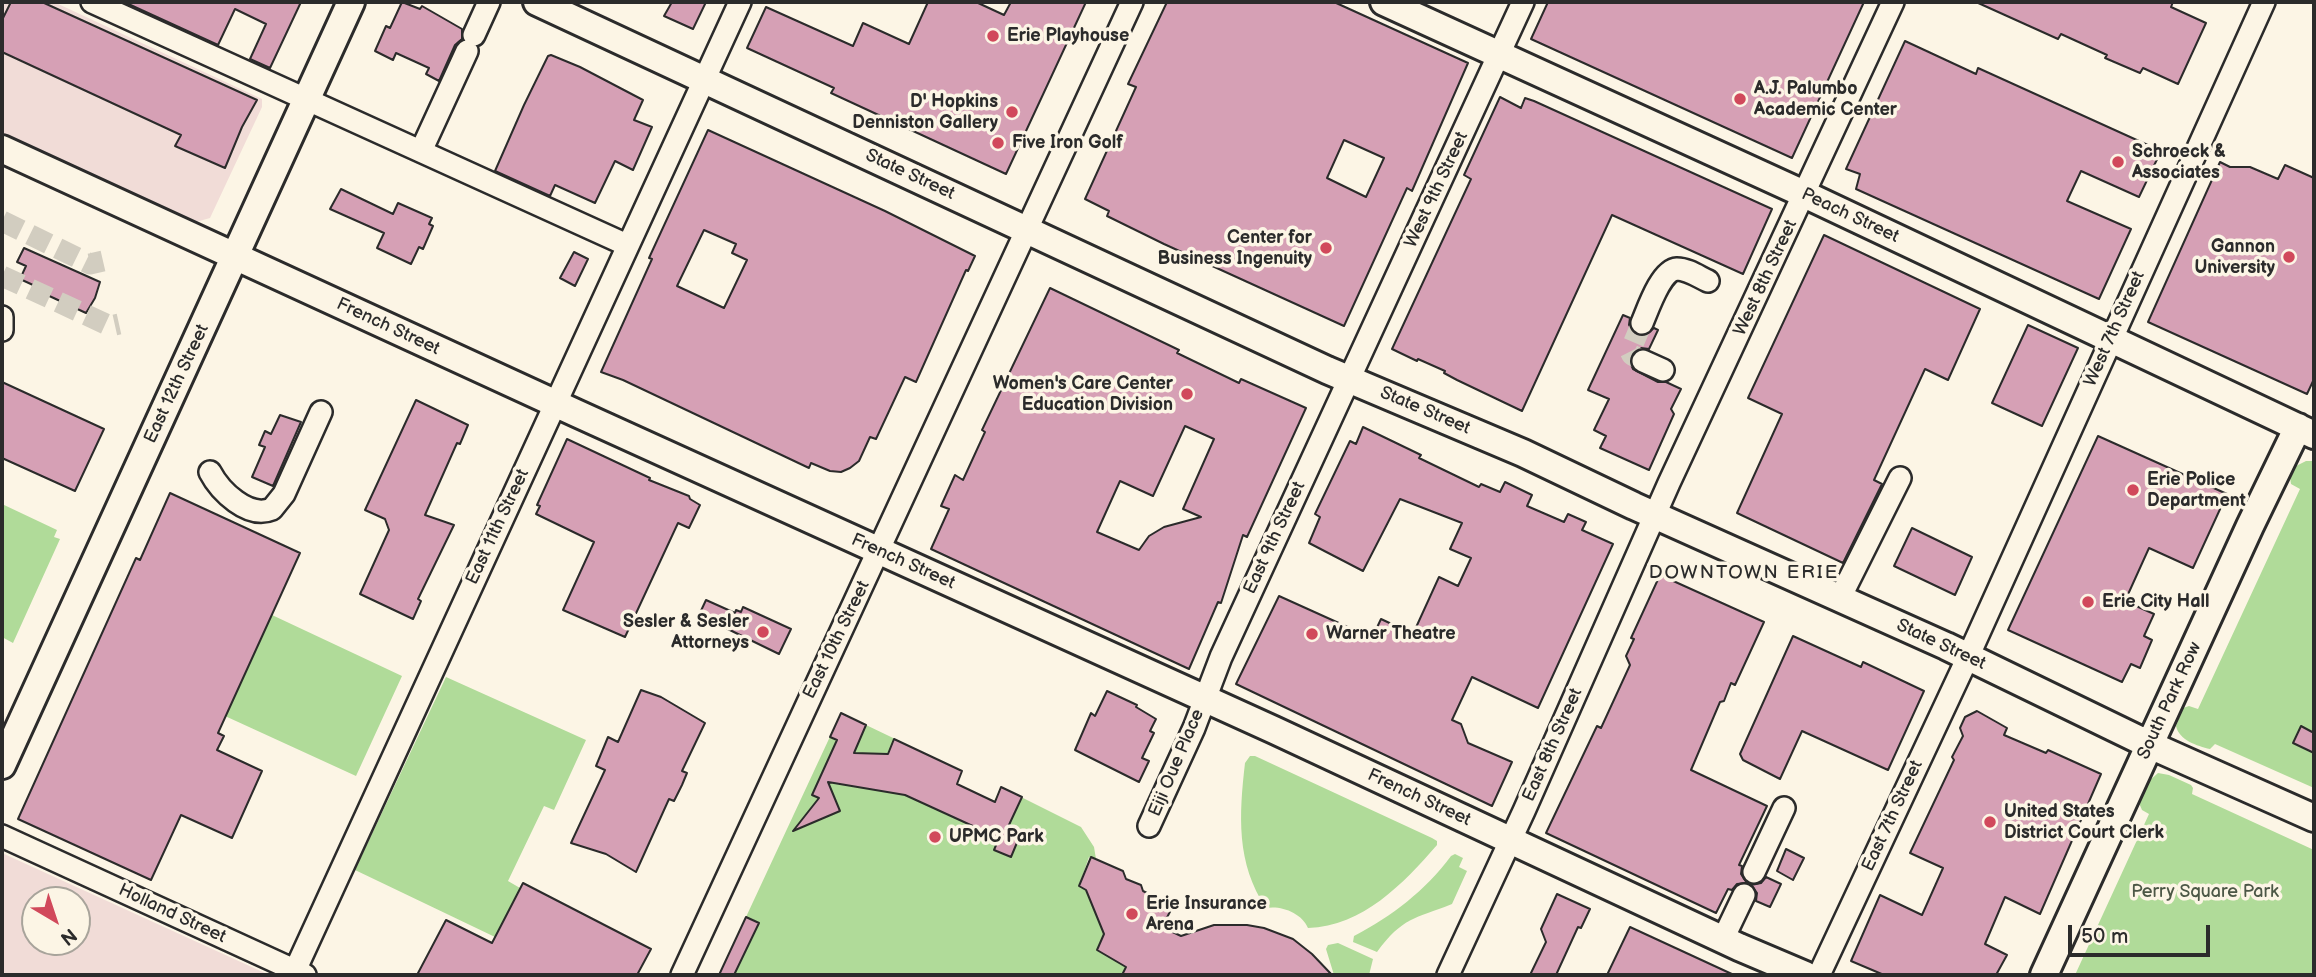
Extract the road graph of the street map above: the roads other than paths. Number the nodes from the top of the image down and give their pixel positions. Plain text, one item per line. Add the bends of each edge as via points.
1 (92, 2) edge
2 (351, 2) edge
3 (489, 2) edge
4 (537, 2) edge
5 (740, 2) edge
6 (1132, 2) edge
7 (1384, 2) edge
8 (1523, 2) edge
9 (1893, 2) edge
10 (2264, 2) edge
11 (1499, 54) junction
12 (705, 79) junction
13 (306, 99) junction
14 (2, 149) edge
15 (421, 151) junction
16 (1804, 194) junction
17 (1027, 229) junction
18 (627, 245) junction
19 (234, 256) junction
20 (1708, 282) dead end
21 (2, 317) edge
22 (1642, 323) tunnel mouth
23 (2, 330) edge
24 (2111, 338) junction
25 (1643, 361) dead end
26 (1663, 370) dead end
27 (1350, 379) junction
28 (555, 404) junction
29 (321, 412) dead end
30 (2306, 431) edge
31 (210, 472) dead end
32 (1900, 478) dead end
33 (1655, 515) junction
34 (880, 551) junction
35 (1840, 598) junction
36 (1968, 657) junction
37 (1205, 699) junction
38 (2150, 745) junction
39 (2, 765) edge
40 (1784, 808) dead end
41 (2314, 818) edge
42 (1149, 826) dead end
43 (2, 836) edge
44 (1509, 841) junction
45 (1754, 872) dead end
46 (1744, 895) dead end
47 (1723, 939) junction
48 (298, 974) edge
49 (682, 975) edge
50 (1448, 975) edge
51 (1805, 975) edge
52 (1819, 975) edge
53 (2044, 975) edge

1 - 13 street
2 - 13 main road, East 12th Street
3 - 15 street
4 - 12 main road, State Street
5 - 12 street, East 11th Street
6 - 17 street, East 10th Street
7 - 11 main road, Peach Street
8 - 11 street, West 9th Street
9 - 16 street, West 8th Street
10 - 24 street, West 7th Street
11 - 16 main road, Peach Street
11 - 27 street, West 9th Street
12 - 17 main road, State Street
12 - 18 street, East 11th Street
13 - 15 street
13 - 19 main road, East 12th Street
14 - 19 main road, French Street
15 - 18 street
16 - 24 main road, Peach Street
16 - 33 street, West 8th Street
17 - 27 main road, State Street
17 - 34 street, East 10th Street
18 - 28 street, East 11th Street
19 - 28 main road, French Street
19 - 39 main road, East 12th Street
20 - 22 street via 1672,270 1664,276
21 - 23 street
24 - 30 main road, Peach Street
24 - 36 street, West 7th Street
25 - 26 street
27 - 33 main road, State Street
27 - 37 street, East 9th Street
28 - 34 main road, French Street
28 - 48 street, East 11th Street
29 - 31 street via 284,494 272,509 259,511 233,500
30 - 38 main road, South Park Row via 2250,526
32 - 35 street
33 - 35 main road, State Street
33 - 44 street, East 8th Street
34 - 37 main road, French Street
34 - 49 street, East 10th Street
35 - 36 main road, State Street
36 - 38 main road, State Street
36 - 52 street, East 7th Street
37 - 42 street, Eiji Oue Place
37 - 44 main road, French Street
38 - 41 main road, State Street
38 - 53 main road, South Park Row
40 - 45 street
43 - 48 street, Holland Street
44 - 47 main road, French Street
44 - 50 street, East 8th Street
46 - 47 street
47 - 51 main road, French Street

